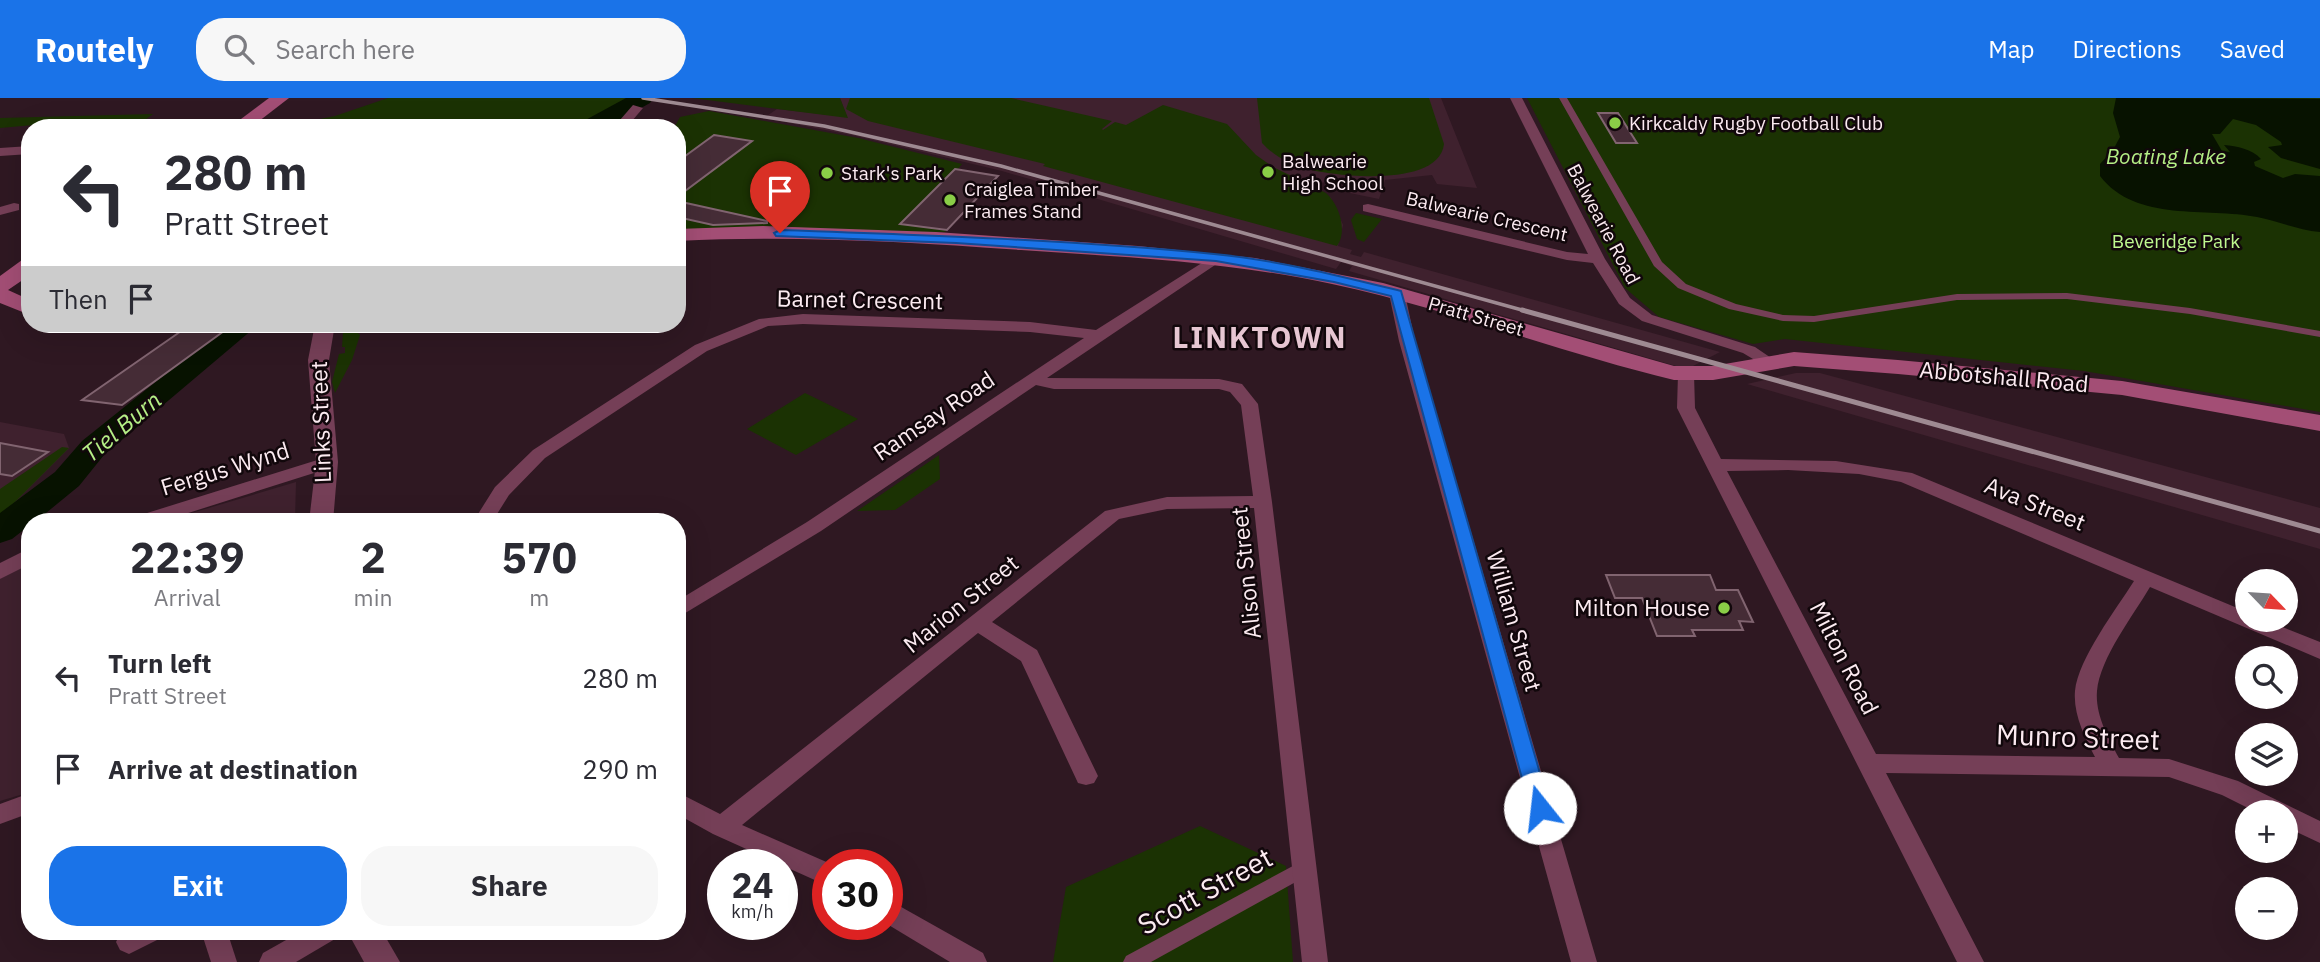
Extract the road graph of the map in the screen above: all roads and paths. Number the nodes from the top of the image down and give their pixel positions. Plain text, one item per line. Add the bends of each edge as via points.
1 (280, 98) edge
2 (1516, 98) edge
3 (1563, 98) edge
4 (637, 108) dead end
5 (251, 119) edge
6 (627, 119) edge
7 (21, 151) edge
8 (0, 152) edge
9 (1368, 208) dead end
10 (686, 235) edge
11 (1216, 258) junction
12 (1598, 259) junction
13 (21, 264) edge
14 (21, 266) edge
15 (21, 268) edge
16 (0, 269) edge
17 (0, 277) edge
18 (0, 286) edge
19 (1396, 294) junction
20 (0, 295) edge
21 (21, 304) edge
22 (21, 315) edge
23 (0, 316) edge
24 (322, 333) edge
25 (2320, 334) edge
26 (1096, 335) junction
27 (1769, 362) junction
28 (1686, 374) junction
29 (1030, 379) junction
30 (2320, 423) edge
31 (327, 463) junction
32 (1716, 465) junction
33 (1263, 502) junction
34 (167, 513) edge
35 (322, 513) edge
36 (488, 513) edge
37 (21, 560) edge
38 (0, 572) edge
39 (2146, 576) junction
40 (686, 606) edge
41 (979, 624) junction
42 (2320, 652) edge
43 (1868, 763) junction
44 (2112, 766) junction
45 (1086, 776) dead end
46 (2251, 800) edge
47 (21, 806) edge
48 (686, 807) edge
49 (0, 814) edge
50 (2298, 822) edge
51 (722, 827) junction
52 (2320, 832) edge
53 (812, 868) edge
54 (1304, 869) junction
55 (903, 920) edge
56 (217, 940) edge
57 (310, 940) edge
58 (370, 940) edge
59 (969, 961) edge
60 (224, 962) edge
61 (272, 962) edge
62 (383, 962) edge
63 (1133, 962) edge
64 (1315, 962) edge
65 (1584, 962) edge
66 (1971, 962) edge

1 - 5 main road
2 - 12 street, Balwearie Road
3 - 25 street via 1658,264 1682,286 1733,307 1783,318 1814,319 1957,297 2067,296
4 - 6 street
7 - 8 street
9 - 12 street, Balwearie Crescent via 1567,256
10 - 11 main road, Pratt Street via 880,235
11 - 19 main road, Pratt Street via 1334,278
11 - 26 street, Ramsay Road
12 - 27 street, Balwearie Road via 1624,302 1647,318 1749,350
13 - 16 main road
14 - 17 main road
15 - 18 main road
19 - 28 main road, Pratt Street
19 - 65 street, William Street
20 - 21 main road
22 - 23 main road
24 - 31 street, Links Street via 316,371
26 - 29 street, Ramsay Road
26 - 36 street, Barnet Crescent via 1030,327 803,319 754,326 701,348 538,454
27 - 28 main road, Abbotshall Road
27 - 30 main road, Abbotshall Road via 1794,359 2122,388
28 - 32 street, Milton Road via 1686,408
29 - 33 street, Alison Street via 1054,384 1219,384 1236,388 1249,404
29 - 40 street, Ramsay Road via 809,531
31 - 34 street, Fergus Wynd
31 - 35 street, Links Street
32 - 39 street, Ava Street via 1827,465 1896,475
32 - 43 street, Milton Road
33 - 41 street, Marion Street via 1158,503 1112,515
33 - 54 street, Alison Street
37 - 38 street
39 - 42 street, Ava Street
39 - 44 street via 2096,658 2086,691 2093,732
41 - 45 street via 1029,656
41 - 51 street, Marion Street
43 - 44 street, Munro Street
43 - 66 street, Milton Road
44 - 46 street, Munro Street via 2169,768
47 - 49 street
48 - 51 street
50 - 52 street
51 - 53 street
54 - 63 street, Scott Street
54 - 64 street, Alison Street
55 - 59 street
56 - 60 street
57 - 61 street
58 - 62 street

